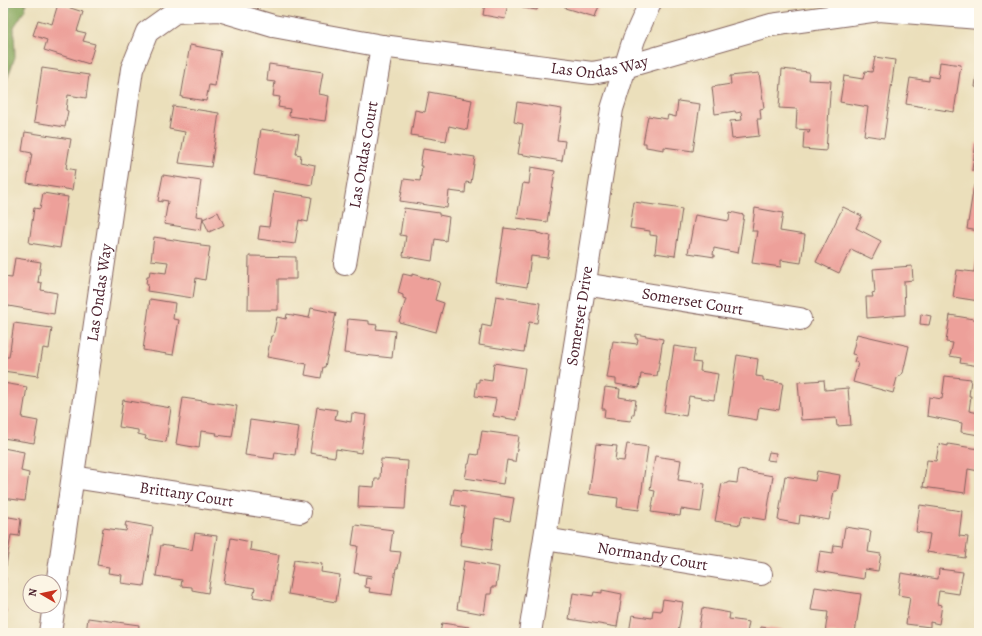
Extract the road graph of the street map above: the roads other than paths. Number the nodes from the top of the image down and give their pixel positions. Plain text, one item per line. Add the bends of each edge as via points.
1 (650, 3) edge
2 (220, 6) edge
3 (979, 18) edge
4 (382, 46) junction
5 (625, 67) junction
6 (345, 264) dead end
7 (584, 284) junction
8 (800, 318) dead end
9 (73, 477) junction
10 (300, 512) dead end
11 (545, 539) junction
12 (761, 574) dead end
13 (50, 633) edge
14 (530, 633) edge

1 - 5 street, Somerset Drive
2 - 4 street, Las Ondas Way via 272,26
2 - 9 street, Las Ondas Way via 175,12 147,32 132,69
3 - 5 street, Las Ondas Way via 879,10 771,25
4 - 5 street, Las Ondas Way via 592,73
4 - 6 street, Las Ondas Court
5 - 7 street, Somerset Drive via 612,109
7 - 8 street, Somerset Court
7 - 11 street, Somerset Drive
9 - 10 street, Brittany Court
9 - 13 street, Las Ondas Way
11 - 12 street, Normandy Court
11 - 14 street, Somerset Drive

